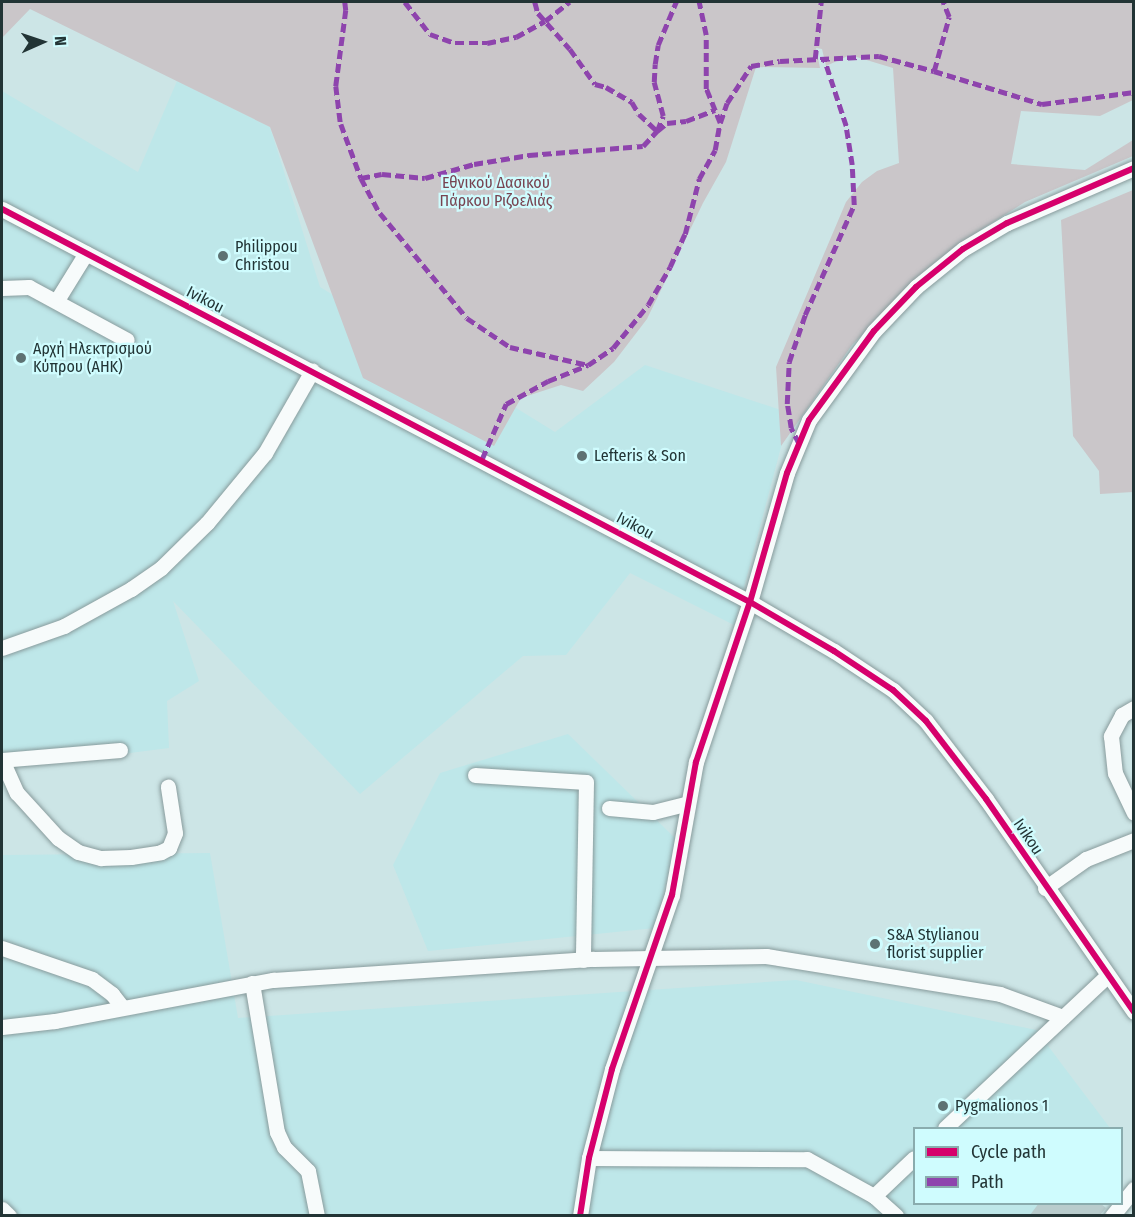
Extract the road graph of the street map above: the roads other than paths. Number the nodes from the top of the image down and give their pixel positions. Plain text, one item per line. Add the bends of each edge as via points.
1 (1134, 168) edge
2 (2, 209) edge
3 (86, 254) junction
4 (2, 288) edge
5 (57, 300) junction
6 (128, 340) dead end
7 (312, 371) junction
8 (750, 602) junction
9 (2, 648) edge
10 (1134, 708) edge
11 (120, 750) dead end
12 (475, 775) dead end
13 (168, 787) dead end
14 (688, 803) junction
15 (609, 808) dead end
16 (1134, 813) edge
17 (1134, 840) edge
18 (1045, 888) junction
19 (2, 948) edge
20 (651, 958) junction
21 (583, 960) junction
22 (1107, 976) junction
23 (252, 983) junction
24 (122, 1007) junction
25 (1134, 1012) edge
26 (1063, 1017) junction
27 (2, 1027) edge
28 (946, 1127) edge
29 (589, 1158) junction
30 (913, 1160) edge
31 (1134, 1189) edge
32 (874, 1196) junction
33 (1123, 1202) edge
34 (2, 1209) edge
35 (9, 1215) edge
36 (317, 1215) edge
37 (580, 1215) edge
38 (896, 1215) edge

1 - 8 street via 1006,223 963,249 916,287 874,331 809,420 787,473
2 - 3 street, Ivikou
3 - 5 street
3 - 7 street, Ivikou
4 - 5 street via 29,287
5 - 6 street
7 - 8 street, Ivikou
7 - 9 street via 265,453 207,523 161,568 64,626
8 - 14 street via 696,762
8 - 18 street, Ivikou via 893,690 926,721 986,799
10 - 16 street via 1122,715 1111,736 1115,773
11 - 13 street via 2,760 17,793 58,838 78,852 100,858 130,857 169,848 175,833
12 - 21 street via 586,782
14 - 15 street via 653,812
14 - 20 street via 672,895
17 - 18 street via 1086,859
18 - 22 street, Ivikou
19 - 24 street via 92,979
20 - 21 street
20 - 26 street via 766,956 1000,994
20 - 29 street via 612,1069
21 - 23 street
22 - 25 street, Ivikou
22 - 26 street
23 - 24 street
23 - 36 street via 277,1132 284,1147 308,1170
24 - 27 street
26 - 28 street
29 - 32 street via 807,1159
29 - 37 street
30 - 32 street
31 - 33 street
32 - 38 street
34 - 35 street

